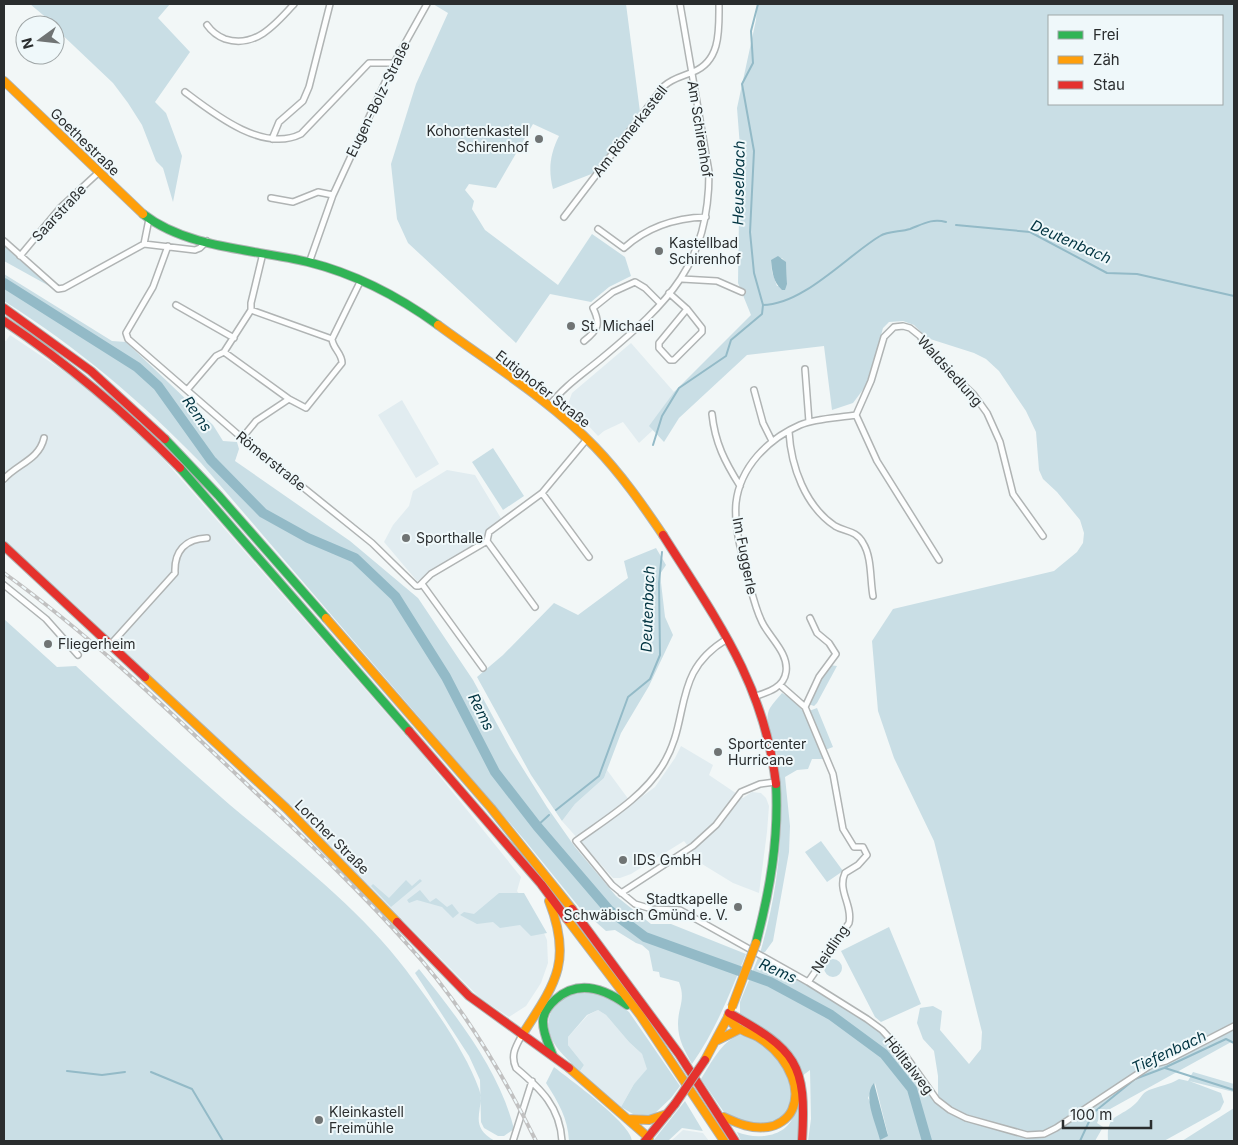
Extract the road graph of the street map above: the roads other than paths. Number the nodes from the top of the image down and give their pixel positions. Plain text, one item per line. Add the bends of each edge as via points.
1 (294, 4) edge
2 (330, 4) edge
3 (427, 4) edge
4 (680, 4) edge
5 (719, 4) edge
6 (207, 25) dead end
7 (394, 63) junction
8 (691, 73) junction
9 (4, 81) edge
10 (185, 92) dead end
11 (272, 139) junction
12 (99, 172) junction
13 (333, 195) junction
14 (271, 198) dead end
15 (564, 216) dead end
16 (706, 217) junction
17 (150, 219) junction
18 (598, 230) dead end
19 (4, 241) edge
20 (206, 241) junction
21 (144, 244) junction
22 (168, 246) junction
23 (263, 253) junction
24 (20, 256) junction
25 (309, 263) junction
26 (682, 279) junction
27 (362, 280) junction
28 (742, 292) dead end
29 (669, 294) junction
30 (660, 303) junction
31 (176, 305) dead end
32 (4, 308) edge
33 (687, 309) junction
34 (251, 310) junction
35 (4, 321) edge
36 (234, 338) junction
37 (332, 339) junction
38 (584, 341) dead end
39 (224, 352) junction
40 (805, 369) dead end
41 (188, 390) junction
42 (754, 390) dead end
43 (289, 398) junction
44 (548, 406) junction
45 (712, 414) dead end
46 (856, 415) junction
47 (809, 422) junction
48 (789, 432) junction
49 (44, 438) dead end
50 (242, 438) junction
51 (587, 439) junction
52 (772, 441) junction
53 (4, 479) edge
54 (740, 486) junction
55 (542, 493) junction
56 (1043, 536) dead end
57 (206, 538) dead end
58 (487, 541) junction
59 (4, 546) edge
60 (588, 557) dead end
61 (939, 560) dead end
62 (4, 585) edge
63 (420, 585) junction
64 (873, 596) dead end
65 (535, 606) dead end
66 (810, 618) dead end
67 (727, 638) junction
68 (111, 644) junction
69 (78, 655) dead end
70 (483, 668) dead end
71 (780, 685) junction
72 (756, 696) junction
73 (805, 707) junction
74 (775, 782) junction
75 (541, 884) junction
76 (621, 893) junction
77 (808, 982) junction
78 (730, 1012) junction
79 (544, 1014) junction
80 (640, 1016) junction
81 (1234, 1026) edge
82 (740, 1029) junction
83 (522, 1035) junction
84 (718, 1040) junction
85 (553, 1056) junction
86 (532, 1081) junction
87 (715, 1108) junction
88 (668, 1113) junction
89 (628, 1119) junction
90 (647, 1139) edge
91 (513, 1141) edge
92 (562, 1141) edge
93 (724, 1141) edge
94 (735, 1141) edge
95 (802, 1141) edge

1 - 6 street via 266,32 249,41 234,42 219,37
2 - 11 street via 303,101 279,122
3 - 7 street, Eugen-Bolz-Straße
4 - 8 street, Am Schirenhof
5 - 8 street, Am Römerkastell via 717,46 713,56 704,67
7 - 11 street via 369,63 301,134 289,140
7 - 13 street, Eugen-Bolz-Straße
8 - 15 street, Am Römerkastell via 673,78 664,86
8 - 16 street, Am Schirenhof via 709,172
9 - 12 main road, Goethestraße
10 - 11 street via 237,126
12 - 17 main road, Goethestraße
12 - 24 street, Saarstraße via 60,208
13 - 14 street via 318,192 293,202
13 - 25 street, Eugen-Bolz-Straße
16 - 18 street via 665,224 624,248
16 - 26 street, Am Schirenhof via 700,244
17 - 20 main road, Eutighofer Straße via 177,233
17 - 21 street
19 - 24 street
20 - 22 street via 195,250
20 - 23 main road, Eutighofer Straße
21 - 22 street
21 - 24 street via 58,289
22 - 41 street, Römerstraße via 153,287 126,333
23 - 25 main road, Eutighofer Straße
23 - 34 street
25 - 27 main road, Eutighofer Straße
26 - 28 street via 717,281
26 - 29 street, Am Schirenhof
27 - 37 street
27 - 44 main road, Eutighofer Straße via 410,306
29 - 30 street, Am Schirenhof
29 - 33 street
30 - 38 street via 635,282 624,286 593,308 598,328
30 - 44 street, Am Schirenhof via 634,331
31 - 36 street
32 - 87 main road via 102,379 193,466 559,891 648,1009
33 - 33 street via 702,332 674,360 670,360 659,348 659,343
34 - 36 street
34 - 37 street
35 - 75 main road via 93,385 179,466
36 - 39 street
37 - 43 street via 342,363 306,408
39 - 41 street via 216,356
39 - 43 street
40 - 47 street
41 - 50 street, Römerstraße
42 - 52 street
43 - 50 street via 256,420
44 - 51 main road, Eutighofer Straße
45 - 54 street via 714,435 723,459
46 - 47 street, Im Fuggerle
46 - 56 street, Waldsiedlung via 888,331 894,327 910,328 987,413 1000,442 1013,494
46 - 61 street via 876,461
47 - 48 street, Im Fuggerle
48 - 52 street, Im Fuggerle
48 - 64 street via 794,462 812,502 824,518 856,534 864,543
49 - 53 street via 41,448 26,464
50 - 63 street, Römerstraße
51 - 55 street
51 - 67 main road, Eutighofer Straße via 637,496
52 - 54 street, Im Fuggerle via 754,459
54 - 71 street, Im Fuggerle via 736,504 743,559 762,623 786,662 786,674
55 - 58 street via 489,532
55 - 60 street
57 - 68 street via 192,539 179,549 174,563 175,573
58 - 63 street via 431,574
58 - 65 street
59 - 68 main road, Lorcher Straße
62 - 69 street via 46,619
63 - 70 street, Römerstraße
66 - 73 street via 836,654 819,677
67 - 72 main road, Eutighofer Straße via 742,662
67 - 76 street, Hölltalweg via 691,673 676,734 662,767 644,789 576,841
68 - 83 main road, Lorcher Straße via 286,808 469,996
71 - 72 street
71 - 73 street
72 - 74 main road, Eutighofer Straße via 769,742
73 - 77 street, Neidling via 833,774 843,829 854,847 863,847 867,855 845,873 842,888 851,915 844,932
74 - 76 street via 741,792 699,841
74 - 78 main road, Eutighofer Straße, bridge via 776,854 768,900 756,944
75 - 80 main road
75 - 83 main road via 559,926 561,958 553,987
76 - 77 street, Hölltalweg via 644,907 680,910
77 - 81 street, Hölltalweg via 882,1030 944,1105 966,1118 1027,1135 1044,1134 1056,1128 1152,1065
78 - 82 main road via 732,1024
78 - 84 main road, Eutighofer Straße
78 - 95 main road via 772,1037 792,1057 804,1090
79 - 80 main road via 558,996 584,986 610,993
79 - 83 main road via 531,1031
79 - 85 main road via 544,1036
80 - 93 main road
82 - 84 main road
82 - 87 main road via 764,1041 784,1060 794,1082 796,1106 783,1125 760,1135 738,1128
83 - 85 main road, Lorcher Straße
83 - 86 street via 514,1050 514,1062 516,1068
84 - 88 main road, Eutighofer Straße, bridge
85 - 89 main road, Lorcher Straße
86 - 91 street
86 - 92 street via 551,1101
87 - 94 main road
88 - 89 main road via 649,1120
88 - 90 main road, Eutighofer Straße
89 - 90 main road, Lorcher Straße

